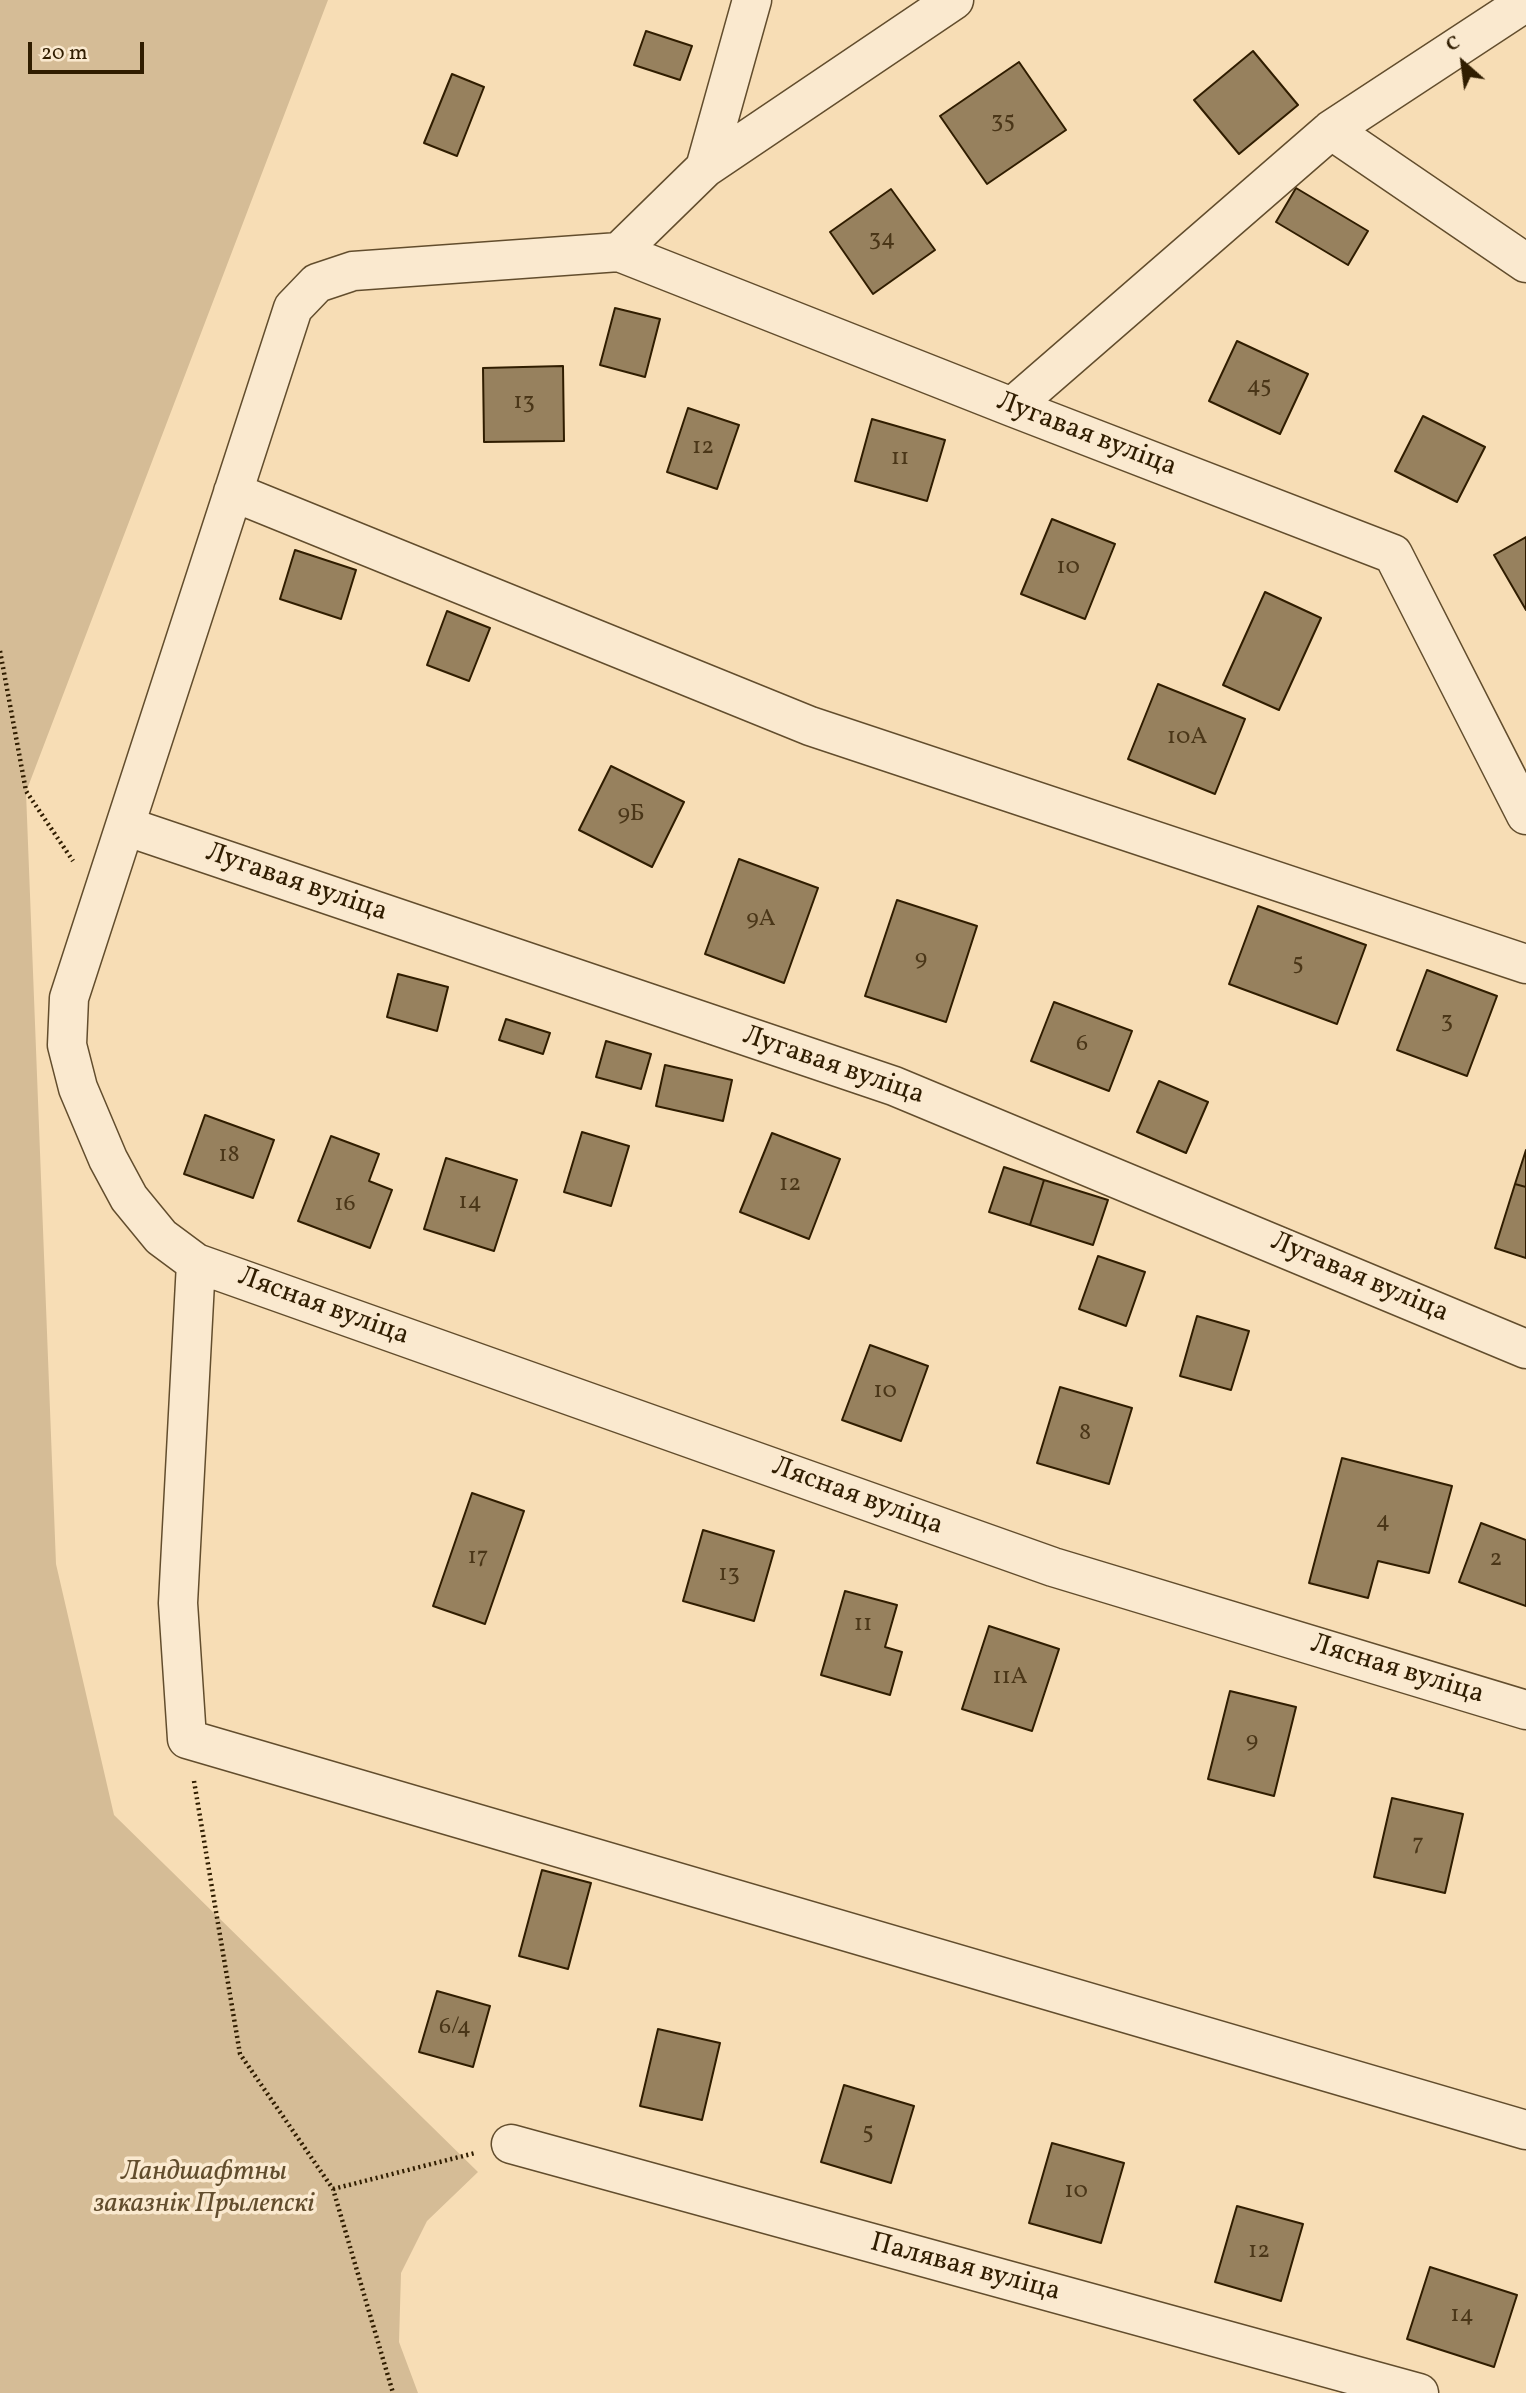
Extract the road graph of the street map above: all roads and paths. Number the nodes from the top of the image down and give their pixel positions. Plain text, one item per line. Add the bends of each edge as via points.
1 (752, 0) edge
2 (954, 0) edge
3 (1526, 2) edge
4 (1331, 130) junction
5 (705, 168) junction
6 (619, 252) junction
7 (1526, 263) edge
8 (1012, 407) junction
9 (233, 492) junction
10 (0, 651) edge
11 (1526, 815) edge
12 (125, 826) junction
13 (99, 899) junction
14 (1526, 964) edge
15 (196, 1263) junction
16 (1526, 1349) edge
17 (1526, 1710) edge
18 (187, 1739) junction
19 (1526, 2130) edge
20 (511, 2144) joint
21 (333, 2189) junction
22 (394, 2393) edge
23 (1419, 2393) edge

1 - 5 street
2 - 5 street
3 - 4 street
4 - 7 street
4 - 8 street
5 - 6 street
6 - 8 street, Лугавая вуліца
6 - 9 street, Лясная вуліца via 353,271 317,283 293,308
8 - 11 street, Лугавая вуліца via 1393,554
9 - 12 street, Лясная вуліца
9 - 14 street via 810,726
10 - 13 path via 26,792
12 - 13 street, Лясная вуліца
12 - 16 street, Лугавая вуліца via 894,1086
13 - 15 street, Лясная вуліца via 69,998 67,1045 78,1088 129,1198 161,1237
15 - 17 street, Лясная вуліца via 1053,1567
15 - 18 street via 178,1602
18 - 19 street
18 - 21 path via 240,2054
20 - 21 path
20 - 23 street, Палявая вуліца
21 - 22 path

